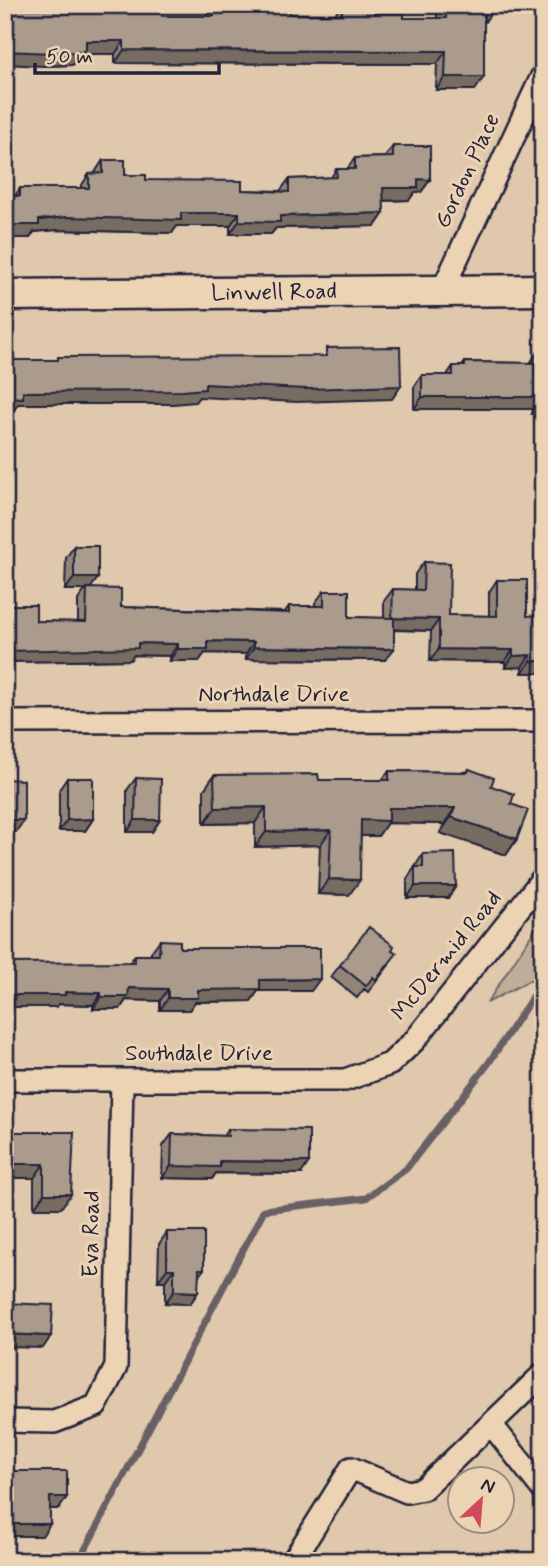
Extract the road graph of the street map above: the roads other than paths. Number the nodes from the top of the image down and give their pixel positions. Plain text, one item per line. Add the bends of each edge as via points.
1 (543, 74) edge
2 (543, 290) edge
3 (442, 291) junction
4 (5, 295) edge
5 (543, 721) edge
6 (5, 722) edge
7 (543, 878) edge
8 (390, 1064) joint
9 (5, 1080) edge
10 (122, 1081) junction
11 (543, 1374) edge
12 (5, 1421) edge
13 (491, 1424) junction
14 (543, 1490) edge
15 (293, 1561) edge

1 - 3 street, Gordon Place
2 - 3 main road, Linwell Road
3 - 4 main road, Linwell Road
5 - 6 street, Northdale Drive
7 - 8 street, McDermid Road via 415,1040
8 - 10 street, Southdale Drive via 345,1080
9 - 10 street, Southdale Drive
10 - 12 street, Eva Road via 116,1367 96,1406 54,1422
11 - 13 street
13 - 14 street
13 - 15 street via 423,1489 407,1492 351,1468

